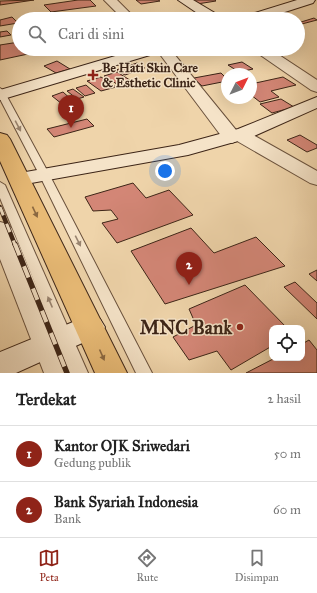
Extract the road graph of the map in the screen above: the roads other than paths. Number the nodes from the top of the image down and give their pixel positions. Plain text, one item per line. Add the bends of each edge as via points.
1 (110, 0) edge
2 (184, 0) edge
3 (302, 1) edge
4 (123, 12) edge
5 (204, 12) edge
6 (270, 12) edge
7 (130, 56) edge
8 (169, 56) edge
9 (270, 56) edge
10 (317, 87) edge
11 (1, 93) edge
12 (317, 102) edge
13 (236, 136) junction
14 (0, 139) edge
15 (44, 174) junction
16 (317, 179) edge
17 (10, 182) edge
18 (0, 229) edge
19 (68, 337) junction
20 (0, 366) edge
21 (60, 373) edge
22 (80, 373) edge
23 (111, 373) edge
24 (144, 373) edge

1 - 4 street
2 - 5 main road
3 - 6 main road
7 - 11 main road
8 - 13 street
9 - 10 street
11 -> 15 lane
12 - 13 main road
13 - 15 main road via 181,151
13 - 16 street
14 - 17 main road
15 - 17 main road
15 -> 24 lane
17 - 19 main road
18 - 19 street
19 - 20 main road
19 - 21 street
19 - 22 lane
19 -> 23 main road

